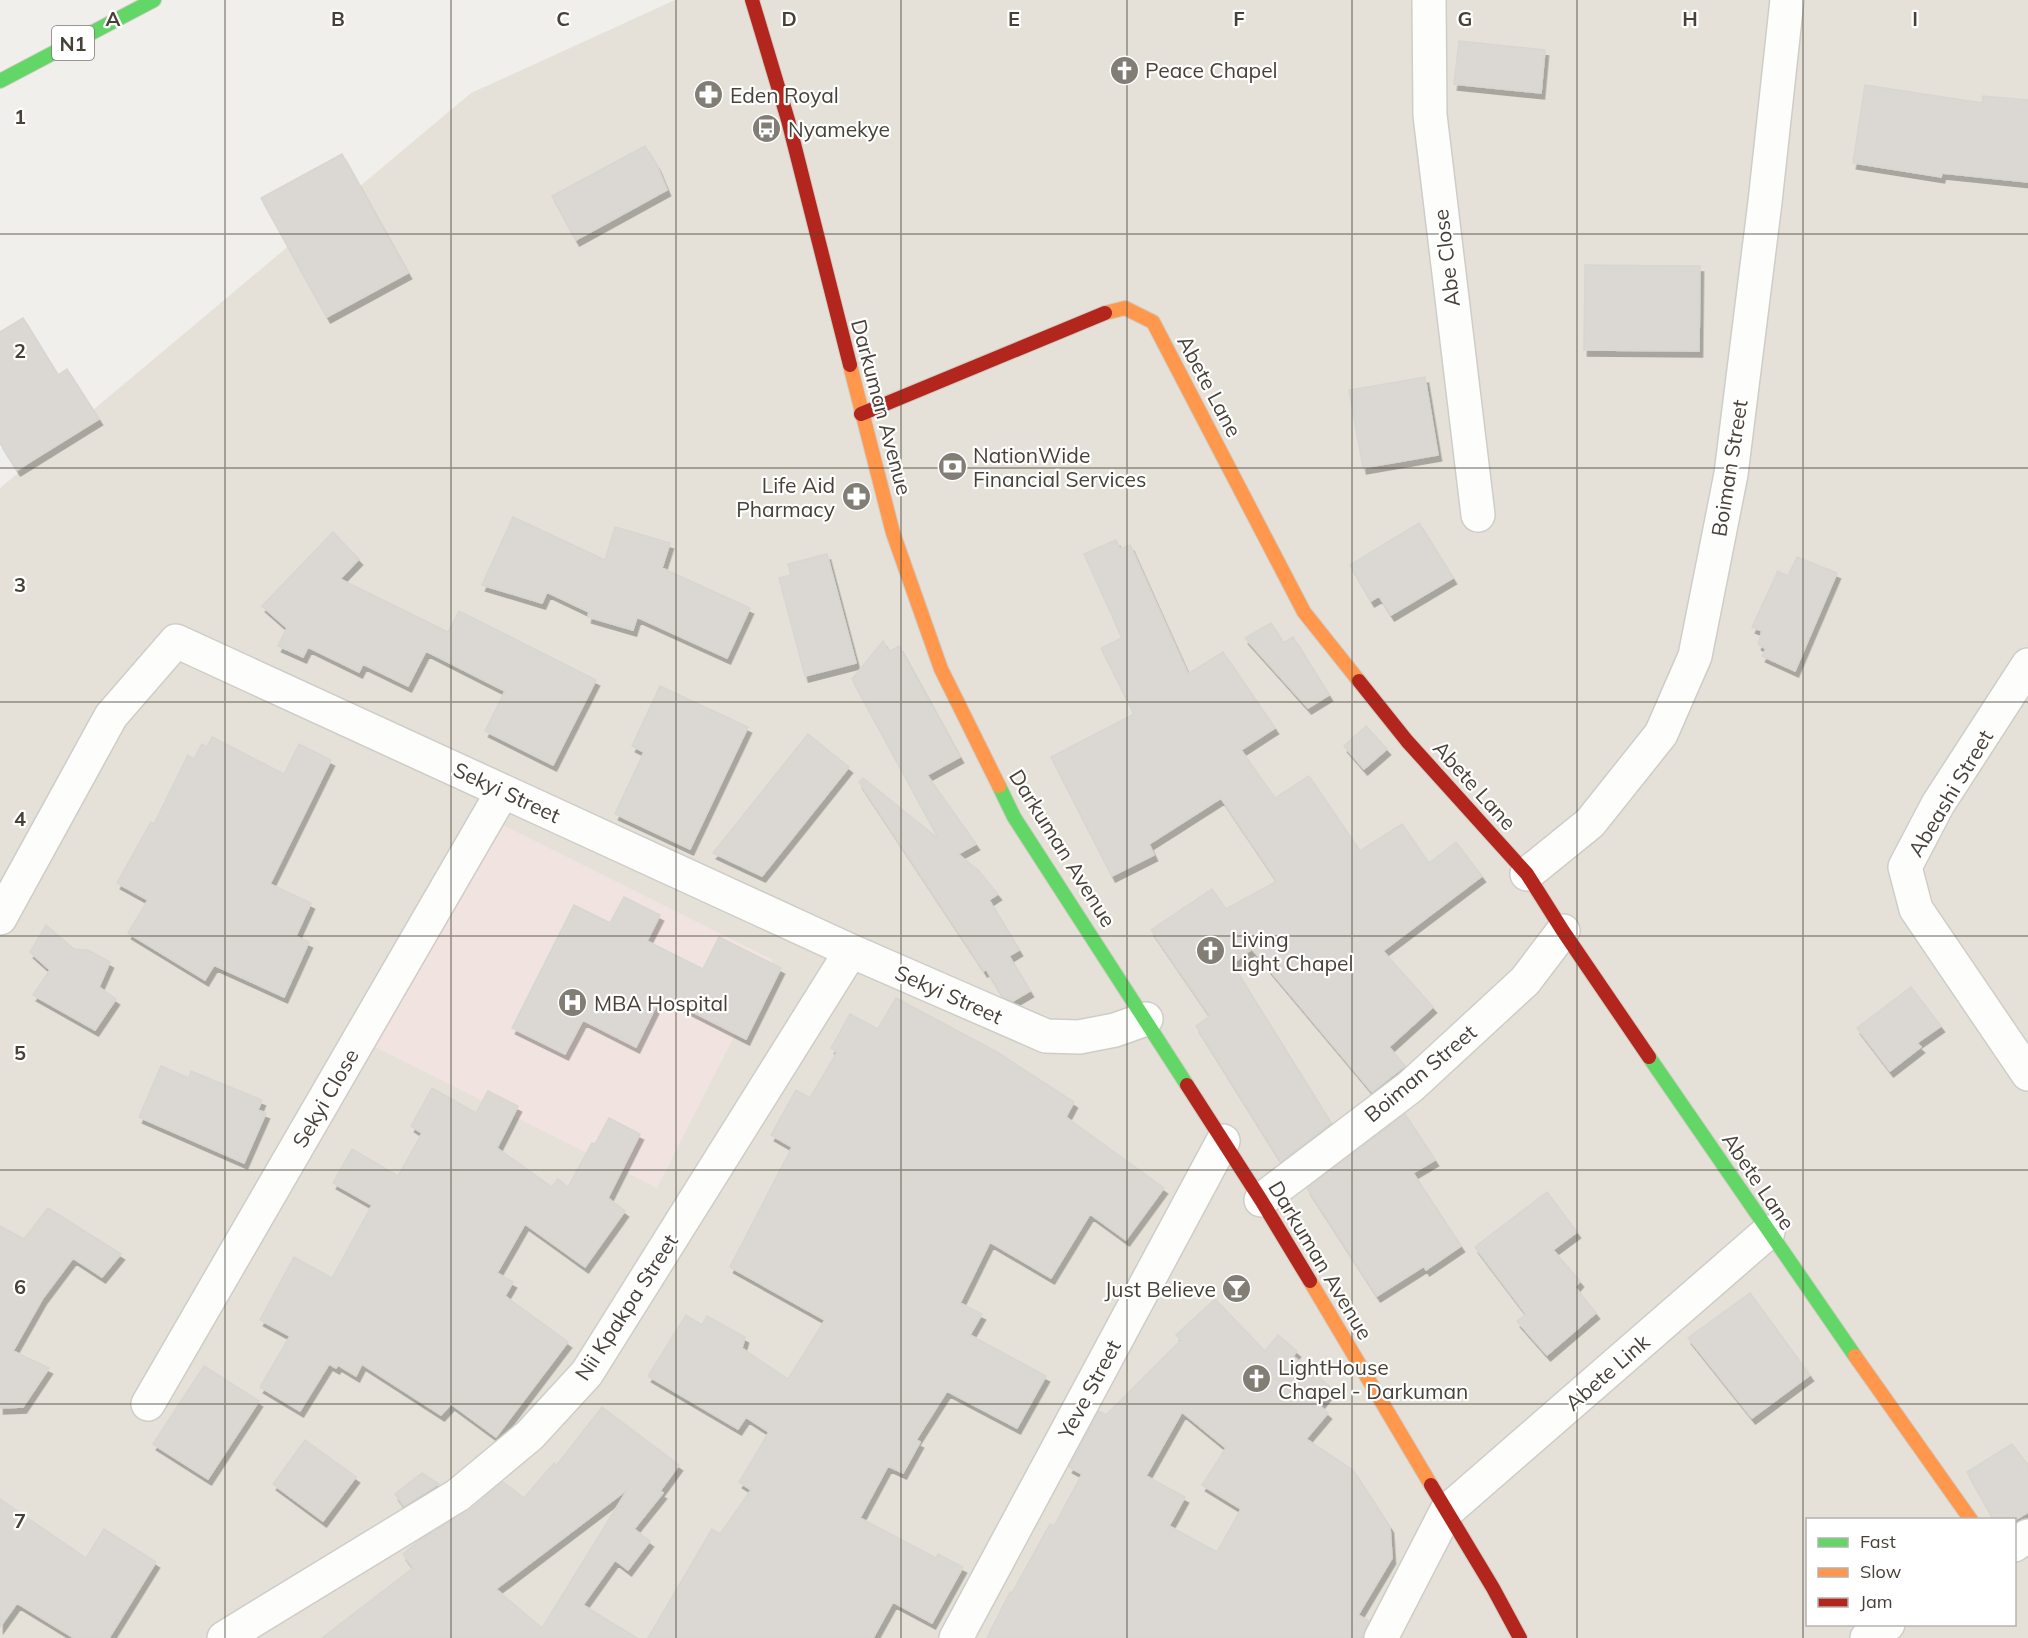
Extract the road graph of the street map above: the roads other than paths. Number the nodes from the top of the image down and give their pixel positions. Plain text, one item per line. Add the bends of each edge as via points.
1 (752, 0) edge
2 (1430, 0) edge
3 (1787, 0) edge
4 (148, 2) edge
5 (0, 81) edge
6 (861, 414) junction
7 (1478, 515) dead end
8 (2028, 665) edge
9 (503, 791) junction
10 (1527, 874) junction
11 (0, 918) edge
12 (1563, 931) junction
13 (851, 951) junction
14 (1146, 1019) junction
15 (2028, 1074) edge
16 (1224, 1141) junction
17 (1261, 1200) junction
18 (1768, 1232) junction
19 (148, 1404) dead end
20 (1446, 1512) junction
21 (1970, 1518) edge
22 (1885, 1626) edge
23 (260, 1629) edge
24 (224, 1638) edge
25 (956, 1638) edge
26 (1381, 1638) edge
27 (1520, 1638) edge
28 (1867, 1638) edge

1 - 6 main road, Darkuman Avenue via 788,120
2 - 7 street, Abe Close via 1430,115
3 - 10 street, Boiman Street via 1731,474 1695,656 1661,734 1590,823
4 - 5 main road, N1
6 - 10 main road, Abete Lane via 1097,315 1125,308 1153,322 1304,612 1407,741
6 - 14 main road, Darkuman Avenue via 893,533 941,669 1014,817
8 - 15 street, Abeashi Street via 1938,804 1905,867 1916,909
9 - 11 street, Sekyi Street via 176,641 111,717
9 - 13 street, Sekyi Street
9 - 19 street, Sekyi Close
10 - 12 main road, Abete Lane
12 - 17 street, Boiman Street via 1525,981 1410,1087
12 - 18 main road, Abete Lane
13 - 14 street, Sekyi Street via 1046,1036 1079,1037
13 - 23 street, Nii Kpakpa Street via 587,1373 530,1435 458,1496
14 - 16 main road, Darkuman Avenue
16 - 17 main road, Darkuman Avenue
16 - 25 street, Yeve Street
17 - 20 main road, Darkuman Avenue
18 - 20 street, Abete Link
18 - 21 main road, Abete Lane
20 - 26 street
20 - 27 main road, Darkuman Avenue
22 - 28 street
23 - 24 street, Nii Kpakpa Street

